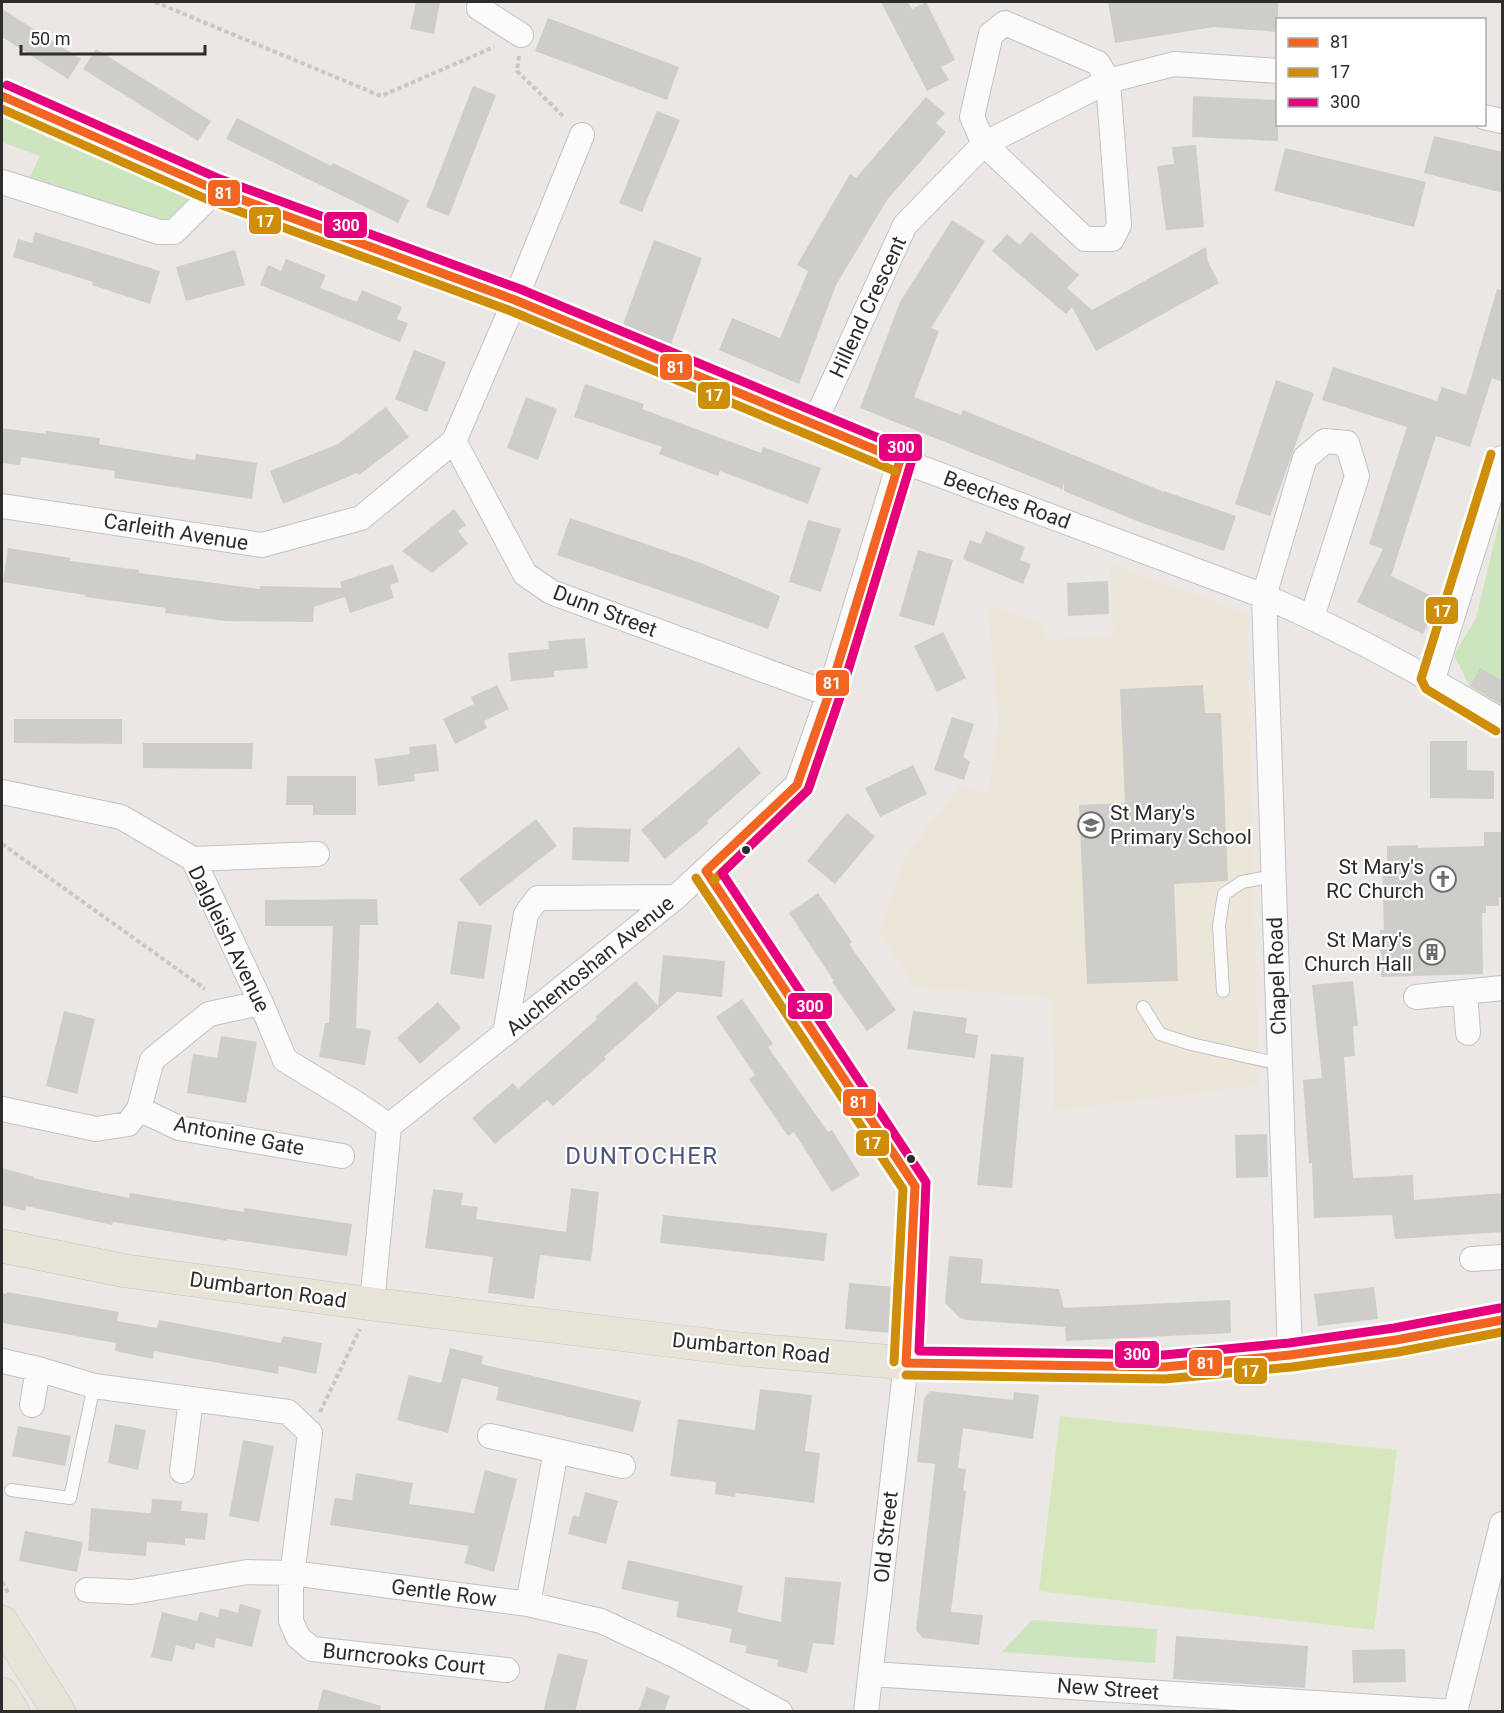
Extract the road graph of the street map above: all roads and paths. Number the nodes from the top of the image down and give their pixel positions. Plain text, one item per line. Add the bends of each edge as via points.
1 (155, 2) edge
2 (480, 2) edge
3 (521, 35) junction
4 (1276, 71) edge
5 (1108, 81) junction
6 (2, 96) edge
7 (1486, 117) edge
8 (1503, 121) edge
9 (582, 135) joint
10 (984, 144) junction
11 (2, 182) edge
12 (216, 189) junction
13 (515, 300) junction
14 (813, 426) junction
15 (454, 441) junction
16 (1503, 458) edge
17 (900, 460) junction
18 (2, 506) edge
19 (1264, 596) junction
20 (1312, 617) junction
21 (1432, 680) junction
22 (829, 694) junction
23 (1503, 721) edge
24 (2, 792) edge
25 (2, 844) edge
26 (317, 854) dead end
27 (193, 859) junction
28 (706, 871) junction
29 (1274, 876) junction
30 (676, 897) junction
31 (1503, 988) edge
32 (1223, 992) dead end
33 (1466, 992) junction
34 (1416, 997) dead end
35 (261, 1003) junction
36 (1143, 1007) dead end
37 (233, 1009) junction
38 (1468, 1033) dead end
39 (505, 1034) junction
40 (1280, 1064) junction
41 (2, 1108) edge
42 (139, 1109) junction
43 (389, 1126) junction
44 (342, 1156) dead end
45 (2, 1246) edge
46 (1503, 1257) edge
47 (1472, 1259) dead end
48 (372, 1304) junction
49 (1503, 1320) edge
50 (1290, 1355) junction
51 (2, 1361) edge
52 (906, 1363) junction
53 (38, 1369) junction
54 (94, 1386) junction
55 (191, 1399) junction
56 (32, 1405) dead end
57 (310, 1433) junction
58 (490, 1436) dead end
59 (556, 1451) junction
60 (623, 1466) dead end
61 (182, 1471) dead end
62 (11, 1490) dead end
63 (1503, 1524) edge
64 (292, 1573) junction
65 (87, 1590) dead end
66 (528, 1604) junction
67 (2, 1622) edge
68 (507, 1670) dead end
69 (872, 1674) junction
70 (2, 1694) edge
71 (13, 1712) edge
72 (59, 1712) edge
73 (780, 1712) edge
74 (866, 1712) edge
75 (1454, 1712) edge

1 - 3 path via 381,96
2 - 3 street via 479,8
3 - 9 path via 517,71
4 - 5 street, Hillend Crescent via 1174,64
5 - 10 street, Hillend Crescent
5 - 10 street via 1098,63 1005,23 991,34 972,117
5 - 10 street via 1119,225 1112,239 1085,239
6 - 12 street, Beeches Road
7 - 8 street
9 - 13 street, Carleith Avenue
10 - 14 street, Hillend Crescent via 905,225
11 - 12 street via 159,232 174,232
12 - 13 street, Beeches Road
13 - 14 street, Beeches Road
13 - 15 street, Carleith Avenue
14 - 17 street, Beeches Road
15 - 18 street, Carleith Avenue via 361,518 262,545
15 - 22 street, Dunn Street via 525,574 551,592
16 - 21 street
17 - 19 street, Beeches Road
17 - 22 street, Auchentoshan Avenue
19 - 20 street, Beeches Road
19 - 20 street, Chapel Road via 1305,458 1325,441 1347,443 1357,476
19 - 29 street, Chapel Road
20 - 21 street, Beeches Road
21 - 23 street, Beeches Road
22 - 28 street, Auchentoshan Avenue via 797,784
24 - 27 street, Dalgleish Avenue via 121,817
25 - 37 path
26 - 27 street
27 - 35 street, Dalgleish Avenue
28 - 30 street, Auchentoshan Avenue
28 - 52 street, Old Street via 915,1186
29 - 32 lane via 1242,882 1224,894 1220,925
29 - 40 street, Chapel Road
30 - 39 street, Auchentoshan Avenue
30 - 39 street via 538,898 526,914
31 - 33 street
33 - 34 street
33 - 38 street
35 - 37 street
35 - 43 street, Dalgleish Avenue via 285,1060
36 - 40 lane via 1160,1034
37 - 42 street via 209,1014 152,1060
39 - 43 street, Auchentoshan Avenue
40 - 50 street, Chapel Road
41 - 42 street via 96,1130 128,1124
42 - 44 street, Antonine Gate via 178,1128
43 - 48 street
45 - 48 main road, Dumbarton Road via 126,1270
46 - 47 street
48 - 52 main road, Dumbarton Road via 740,1349
48 - 57 path
49 - 50 main road, Dumbarton Road
50 - 52 main road, Dumbarton Road via 1164,1367
51 - 53 street
52 - 69 street, Old Street
53 - 54 street
53 - 56 street
54 - 55 street
54 - 62 lane via 70,1498
55 - 57 street via 288,1412
55 - 61 street
57 - 64 street, Burncrooks Court
58 - 59 street
59 - 60 street
59 - 66 street
63 - 75 street
64 - 65 street, Gentle Row via 248,1572 132,1592
64 - 66 street, Gentle Row
64 - 68 street, Burncrooks Court via 291,1621 298,1637 312,1649
66 - 73 street, Gentle Row via 600,1621 676,1656
67 - 72 main road
69 - 74 street, Old Street
69 - 75 street, New Street
70 - 71 main road

